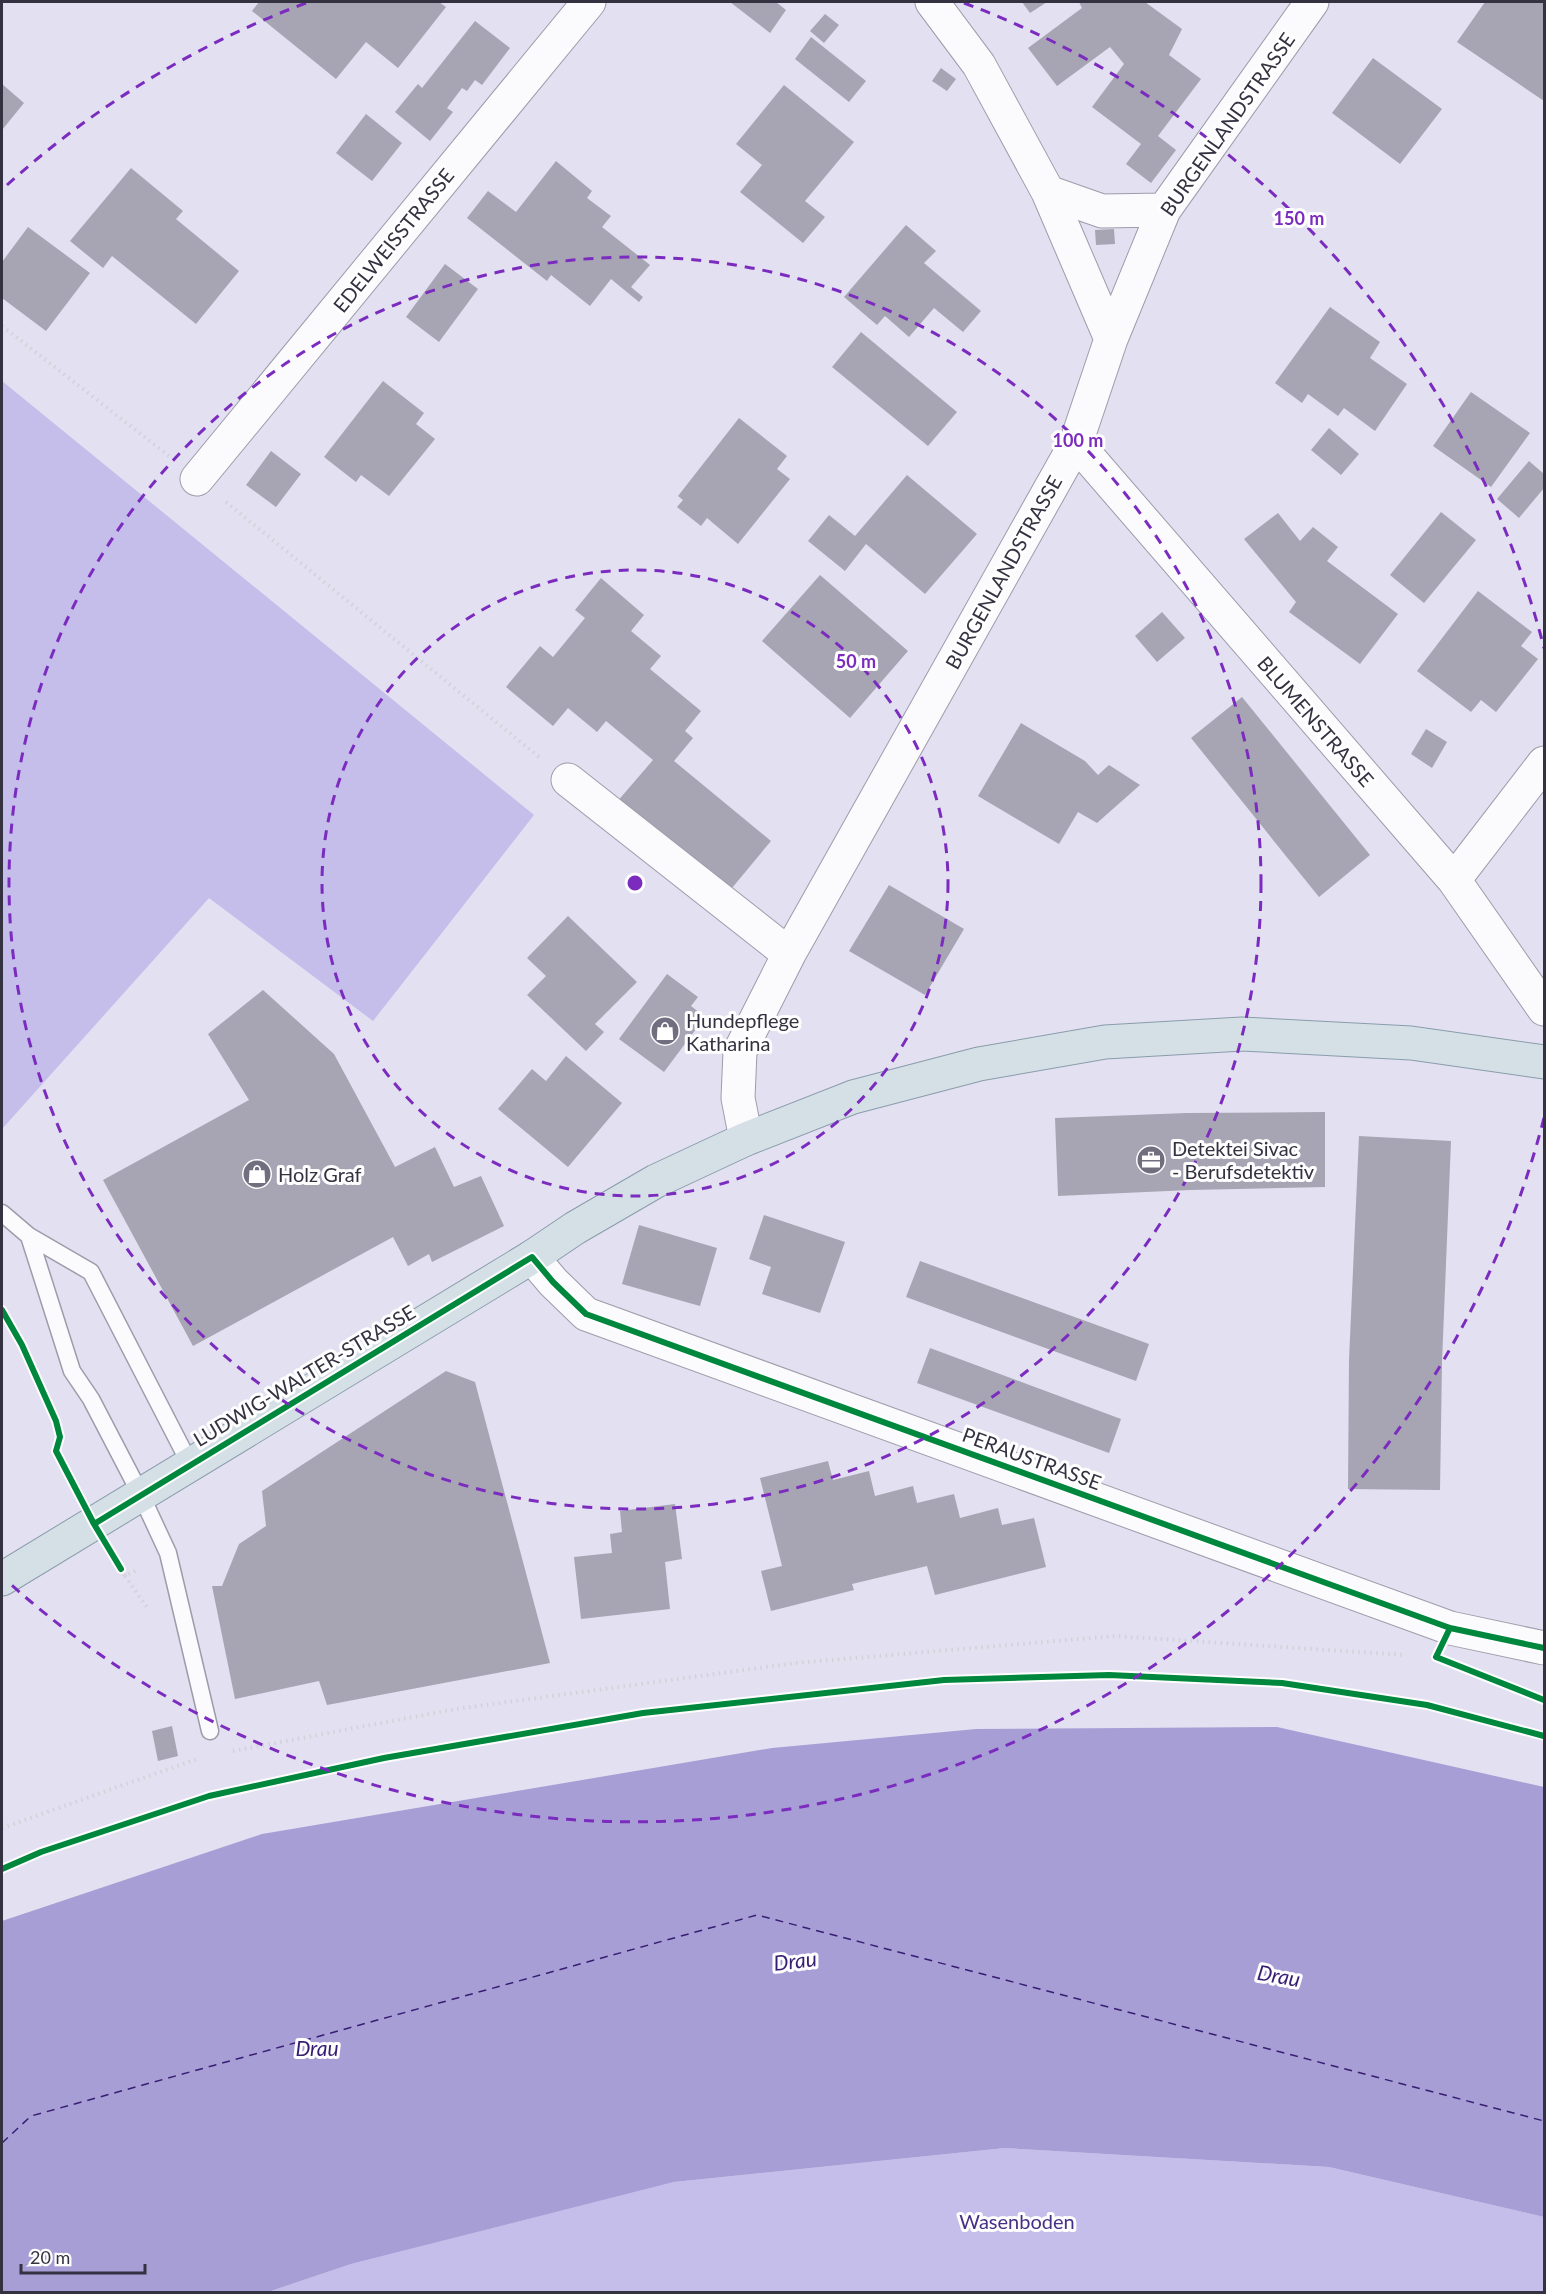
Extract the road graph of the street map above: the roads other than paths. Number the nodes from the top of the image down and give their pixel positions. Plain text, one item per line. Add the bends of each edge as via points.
1 (589, 2) edge
2 (932, 2) edge
3 (1312, 2) edge
4 (1048, 192) junction
5 (1164, 210) junction
6 (1111, 339) junction
7 (1076, 443) junction
8 (197, 478) road end
9 (1545, 763) edge
10 (568, 780) road end
11 (1454, 880) junction
12 (789, 954) junction
13 (1545, 1009) edge
14 (1545, 1062) edge
15 (746, 1139) junction
16 (2, 1213) edge
17 (29, 1236) junction
18 (532, 1257) junction
19 (190, 1464) junction
20 (141, 1495) junction
21 (2, 1579) edge
22 (1545, 1648) edge
23 (210, 1731) dead end

1 - 8 street, EDELWEISSTRASSE
2 - 4 street via 979,65
3 - 5 street, BURGENLANDSTRASSE
4 - 5 street via 1102,211
4 - 6 street
5 - 6 street, BURGENLANDSTRASSE
6 - 7 street, BURGENLANDSTRASSE
7 - 11 street, BLUMENSTRASSE
7 - 12 street, BURGENLANDSTRASSE
9 - 11 street
10 - 12 street
11 - 13 street, BLUMENSTRASSE
12 - 15 street, BURGENLANDSTRASSE via 740,1051 738,1098
14 - 15 main road, LUDWIG-WALTER-STRASSE via 1411,1043 1242,1034 1105,1042 979,1064 853,1097
15 - 18 main road, LUDWIG-WALTER-STRASSE via 656,1182 574,1228
16 - 17 lane
17 - 19 lane via 91,1272
17 - 20 lane via 72,1371
18 - 19 main road, LUDWIG-WALTER-STRASSE
18 - 22 street, PERAUSTRASSE via 586,1314 1443,1643
19 - 20 main road, LUDWIG-WALTER-STRASSE
20 - 21 main road, LUDWIG-WALTER-STRASSE
20 - 23 lane via 168,1553

